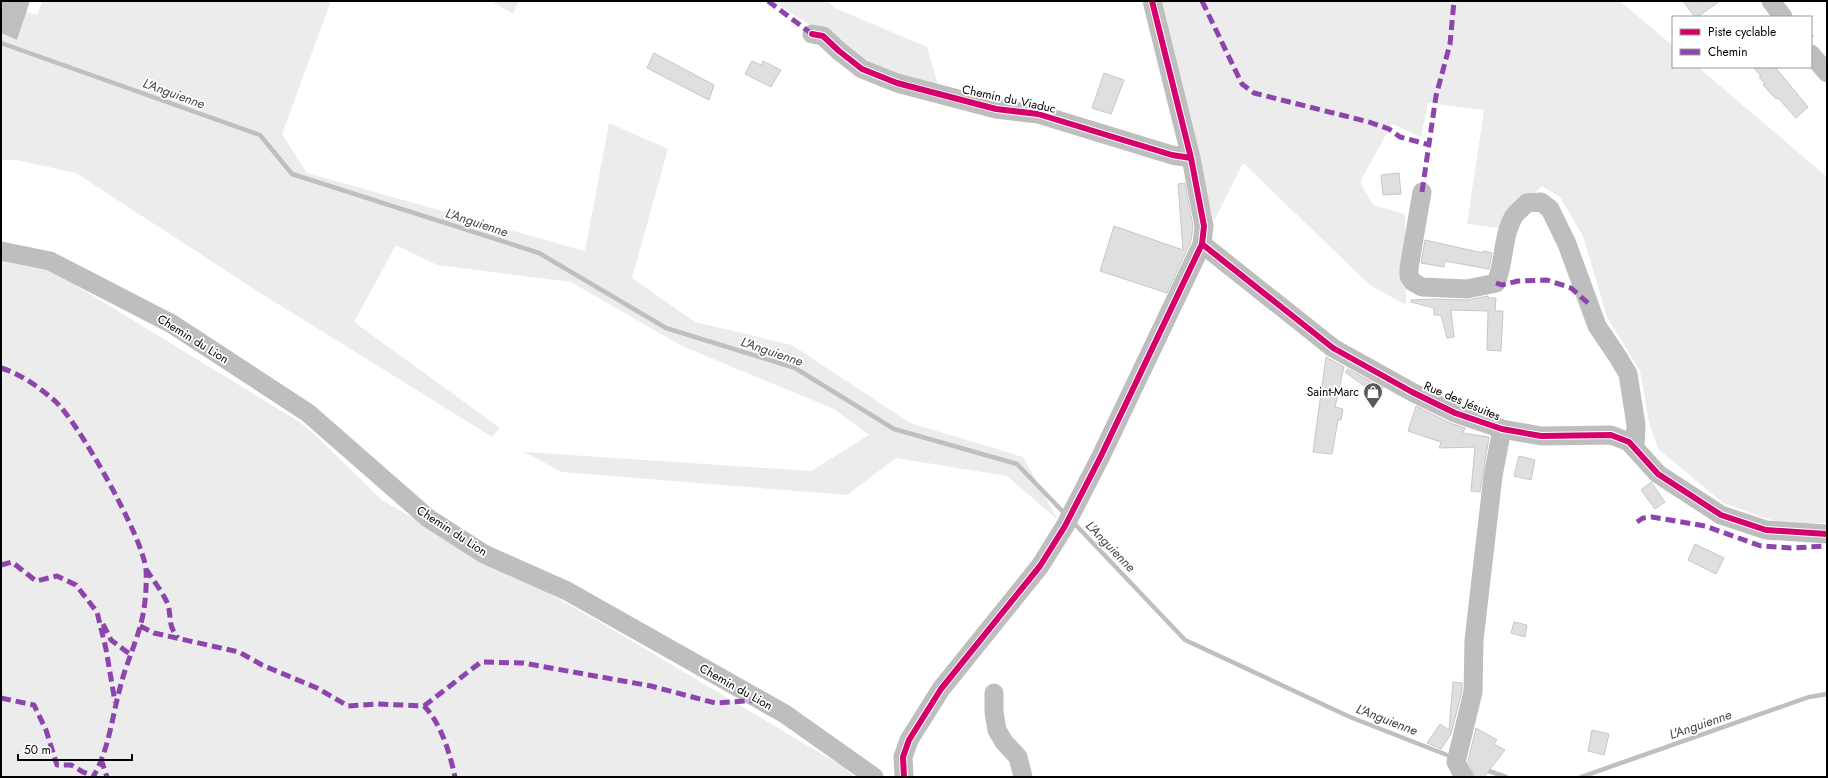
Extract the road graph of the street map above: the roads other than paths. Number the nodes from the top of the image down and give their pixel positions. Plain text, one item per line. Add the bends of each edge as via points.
1 (1152, 1) edge
2 (1771, 1) edge
3 (1782, 16) edge
4 (812, 34) dead end
5 (1812, 55) edge
6 (1827, 73) edge
7 (1190, 158) junction
8 (1422, 192) dead end
9 (1202, 244) junction
10 (1, 251) edge
11 (1502, 430) junction
12 (1635, 449) junction
13 (1827, 534) edge
14 (994, 693) dead end
15 (1459, 764) edge
16 (874, 777) edge
17 (904, 777) edge
18 (1023, 777) edge

1 - 7 street
2 - 3 street
4 - 7 street, Chemin du Viaduc via 823,36 862,69 897,83 996,109 1038,114 1172,155
5 - 6 street
7 - 9 street via 1204,226
8 - 12 street via 1409,268 1412,282 1422,286 1467,289 1496,283 1508,229 1515,215 1527,203 1541,202 1550,209 1567,244 1597,326 1628,374 1636,425
9 - 11 street, Rue des Jésuites via 1333,348 1447,409
9 - 17 street via 1069,519 1040,566 941,689 909,740 903,757
10 - 16 street, Chemin du Lion via 50,261 172,324 308,414 428,518 484,554 567,591 784,714
11 - 12 street, Rue des Jésuites via 1541,436 1611,436 1629,442
11 - 15 street via 1493,476 1474,640 1473,692
12 - 13 street, Rue des Jésuites via 1658,474 1721,515 1766,530
14 - 18 street via 997,730 1018,757

